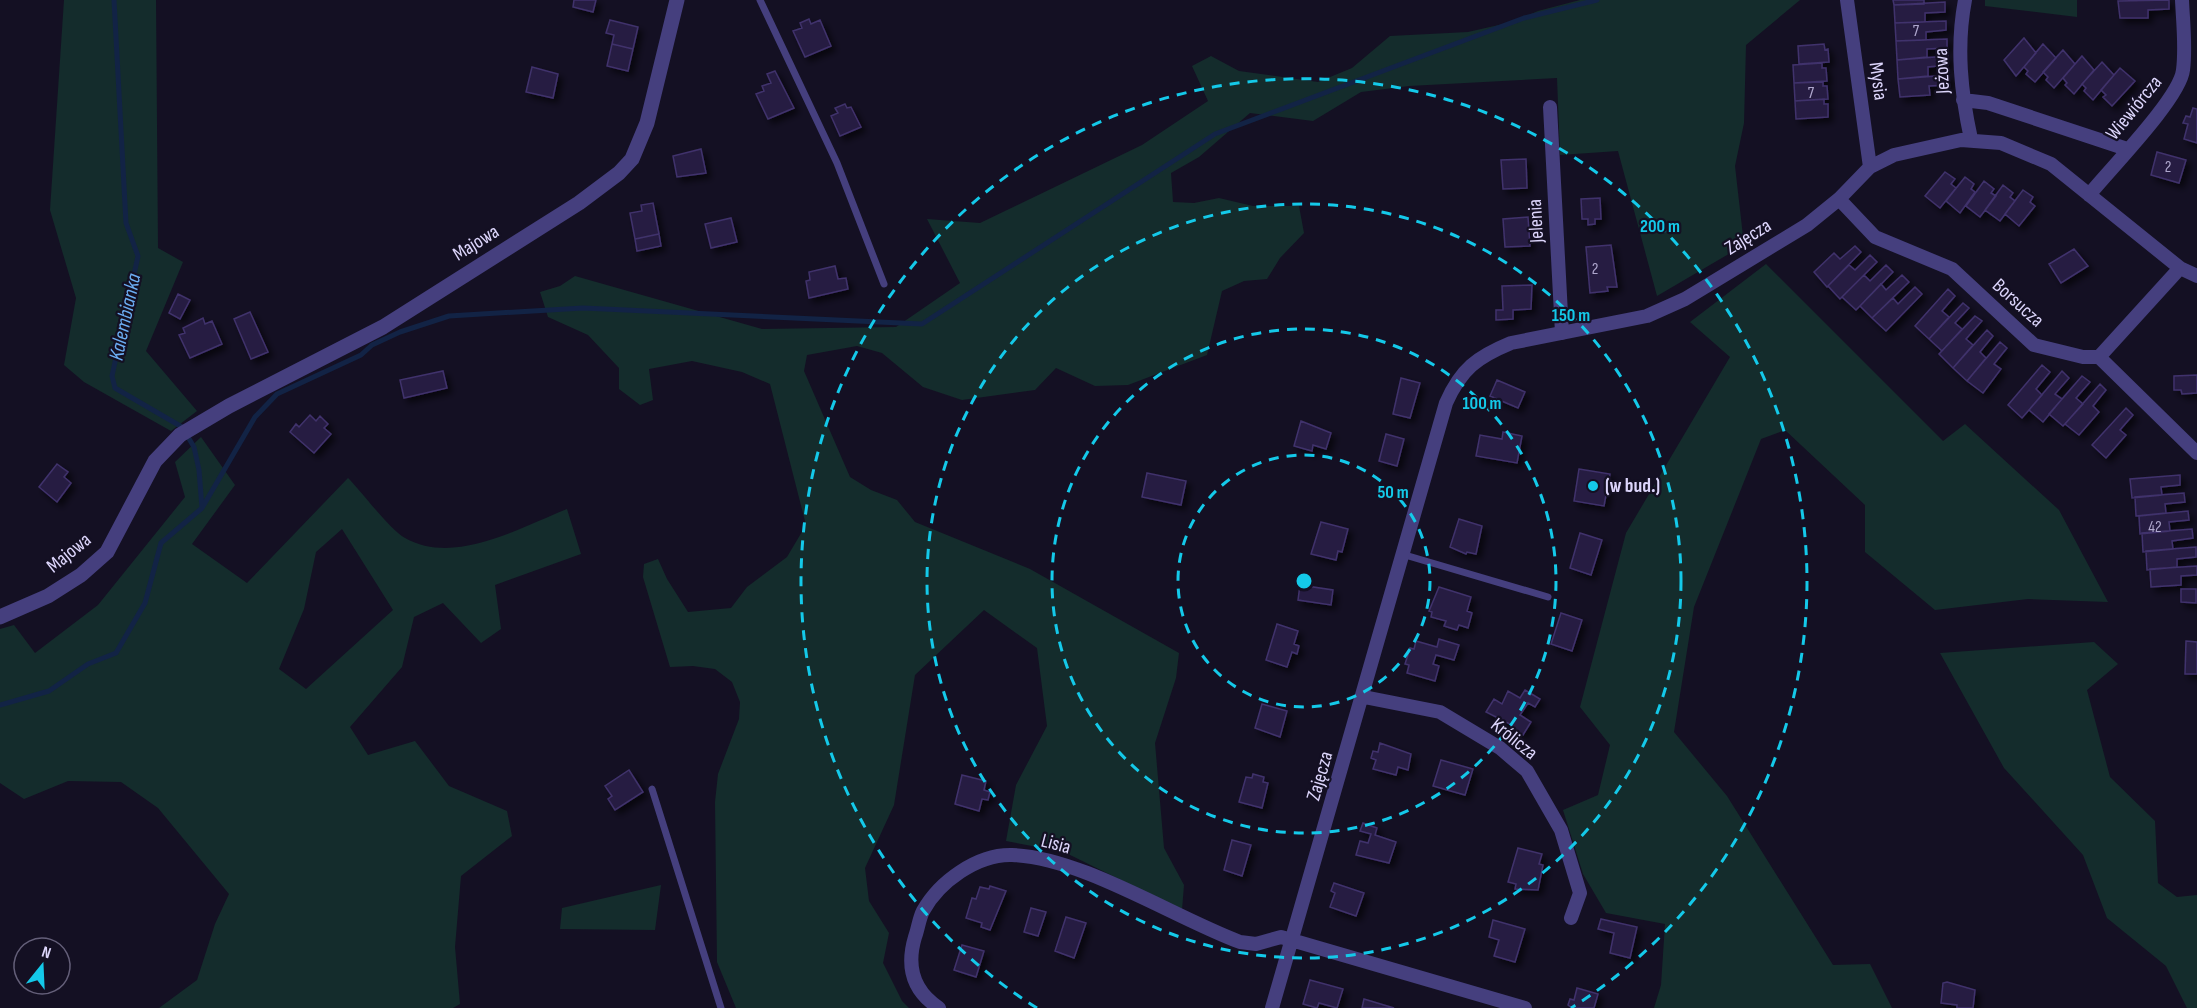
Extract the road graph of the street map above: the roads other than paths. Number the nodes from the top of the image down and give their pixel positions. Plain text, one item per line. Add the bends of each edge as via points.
1 (677, 0) edge
2 (760, 0) edge
3 (1846, 0) edge
4 (1965, 0) edge
5 (2182, 0) edge
6 (1962, 100) junction
7 (1550, 107) dead end
8 (1971, 140) junction
9 (2127, 149) junction
10 (1870, 167) junction
11 (2089, 195) junction
12 (1839, 199) junction
13 (2180, 268) junction
14 (2197, 276) edge
15 (884, 284) dead end
16 (1562, 333) junction
17 (2099, 357) junction
18 (2197, 453) edge
19 (1405, 555) junction
20 (1548, 597) dead end
21 (0, 617) edge
22 (1364, 697) junction
23 (652, 789) dead end
24 (1571, 918) dead end
25 (1292, 940) junction
26 (721, 1008) edge
27 (939, 1008) edge
28 (1272, 1008) edge
29 (1525, 1008) edge

1 - 21 street, Majowa via 647,123 632,159 619,173 579,203 384,327 185,432 155,461 107,552 48,596
2 - 15 lane via 837,163
3 - 10 street, Mysia
4 - 6 street, Jeżowa via 1960,28
5 - 9 street, Wiewiórcza via 2180,82
6 - 8 street, Jeżowa
6 - 9 street via 1988,103
7 - 16 street, Jelenia
8 - 10 street, Zajęcza via 1922,147
8 - 11 street, Zajęcza via 2001,143 2030,153
9 - 11 street, Wiewiórcza
10 - 12 street, Zajęcza
11 - 13 street, Zajęcza
12 - 16 street, Zajęcza via 1807,225 1685,300 1647,316
12 - 17 street, Borsucza via 1875,237 1952,269 2034,345
13 - 14 street, Zajęcza
13 - 17 street
16 - 19 street, Zajęcza via 1511,343 1458,377 1441,421
17 - 18 street
19 - 20 lane
19 - 22 street, Zajęcza
22 - 24 street, Królicza via 1440,712 1500,748 1527,771 1561,830 1580,893
22 - 25 street, Zajęcza
23 - 26 lane
25 - 27 street, Lisia via 1281,937 1256,944 1240,942 1075,869 1036,857 1009,855 980,861 958,874 937,892 923,912 913,944 914,980 924,998
25 - 28 street, Zajęcza
25 - 29 street

